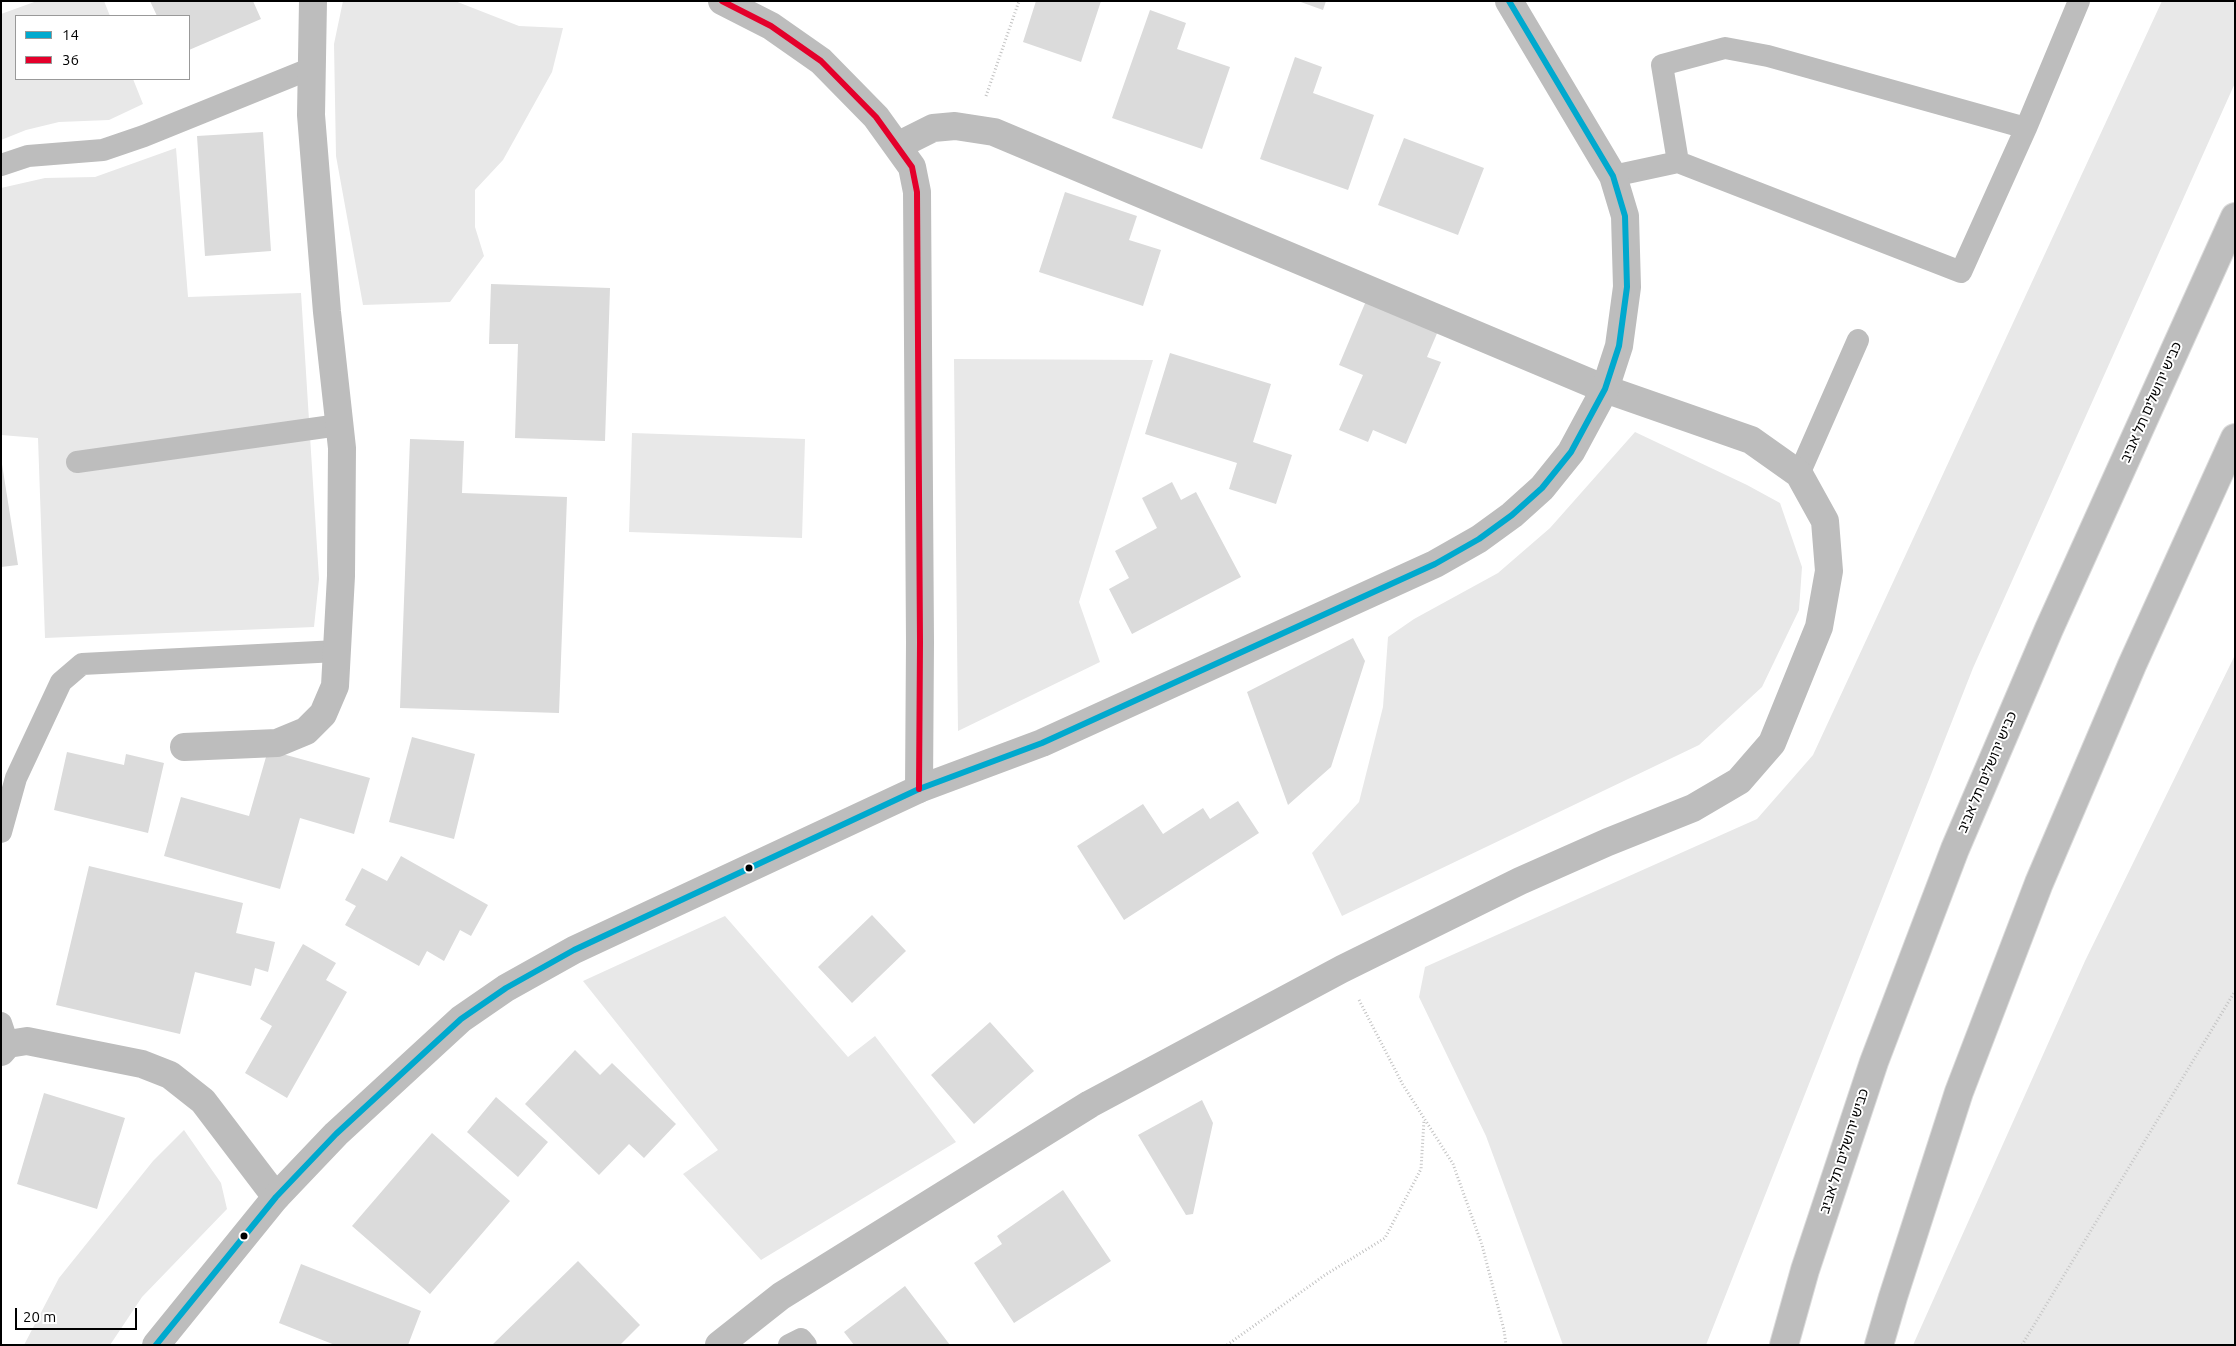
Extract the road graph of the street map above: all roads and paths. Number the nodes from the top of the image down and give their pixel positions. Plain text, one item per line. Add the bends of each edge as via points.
1 (313, 1) edge
2 (722, 1) edge
3 (1019, 1) edge
4 (1508, 1) edge
5 (2080, 1) edge
6 (312, 68) junction
7 (2026, 128) junction
8 (974, 129) junction
9 (897, 146) junction
10 (1678, 162) junction
11 (1, 165) edge
12 (1613, 176) junction
13 (2235, 217) edge
14 (1858, 340) dead end
15 (1605, 389) junction
16 (339, 425) junction
17 (2235, 438) edge
18 (77, 462) dead end
19 (1799, 474) junction
20 (337, 651) junction
21 (184, 747) dead end
22 (919, 789) junction
23 (1, 832) edge
24 (1342, 969) junction
25 (2235, 991) edge
26 (4, 1040) edge
27 (1424, 1119) junction
28 (276, 1197) junction
29 (156, 1345) edge
30 (719, 1345) edge
31 (789, 1345) edge
32 (806, 1345) edge
33 (1227, 1345) edge
34 (1506, 1345) edge
35 (1784, 1345) edge
36 (1879, 1345) edge
37 (2022, 1345) edge

1 - 6 main road
2 - 9 main road via 771,26 821,61 876,117
3 - 8 path
4 - 12 main road
5 - 7 lane
6 - 11 lane via 103,150 28,156
6 - 16 main road via 311,115
7 - 10 lane via 1961,272
7 - 10 lane via 1768,56 1725,48 1662,65
8 - 9 main road via 955,126 933,128
8 - 15 main road via 1003,136
9 - 22 main road via 912,167 917,192
10 - 12 lane
12 - 15 main road via 1625,216 1627,287 1619,346
13 - 35 main road, כביש ירושלים תל אביב via 2048,629 1955,849 1874,1062 1805,1270
14 - 19 lane
15 - 19 main road via 1751,440
15 - 22 main road via 1572,452 1542,488 1479,539 1435,564 1042,743
16 - 18 lane
16 - 20 main road via 342,448 341,566
17 - 36 main road via 2132,665 2039,883 1959,1092
19 - 24 main road via 1825,521 1829,571 1819,627 1772,743 1739,781 1693,808 1529,877
20 - 21 main road via 335,686 323,714 306,731 277,743
20 - 23 lane via 82,664 61,682 16,778
22 - 28 main road via 574,950 506,988 461,1019 411,1064 336,1134
24 - 27 path
24 - 30 main road via 1090,1104 781,1296
25 - 37 path
26 - 28 main road via 27,1041 142,1064 170,1075 203,1101
27 - 33 path via 1421,1169 1386,1238 1325,1275
27 - 34 path via 1457,1173 1482,1245
28 - 29 main road
31 - 32 lane via 801,1339

